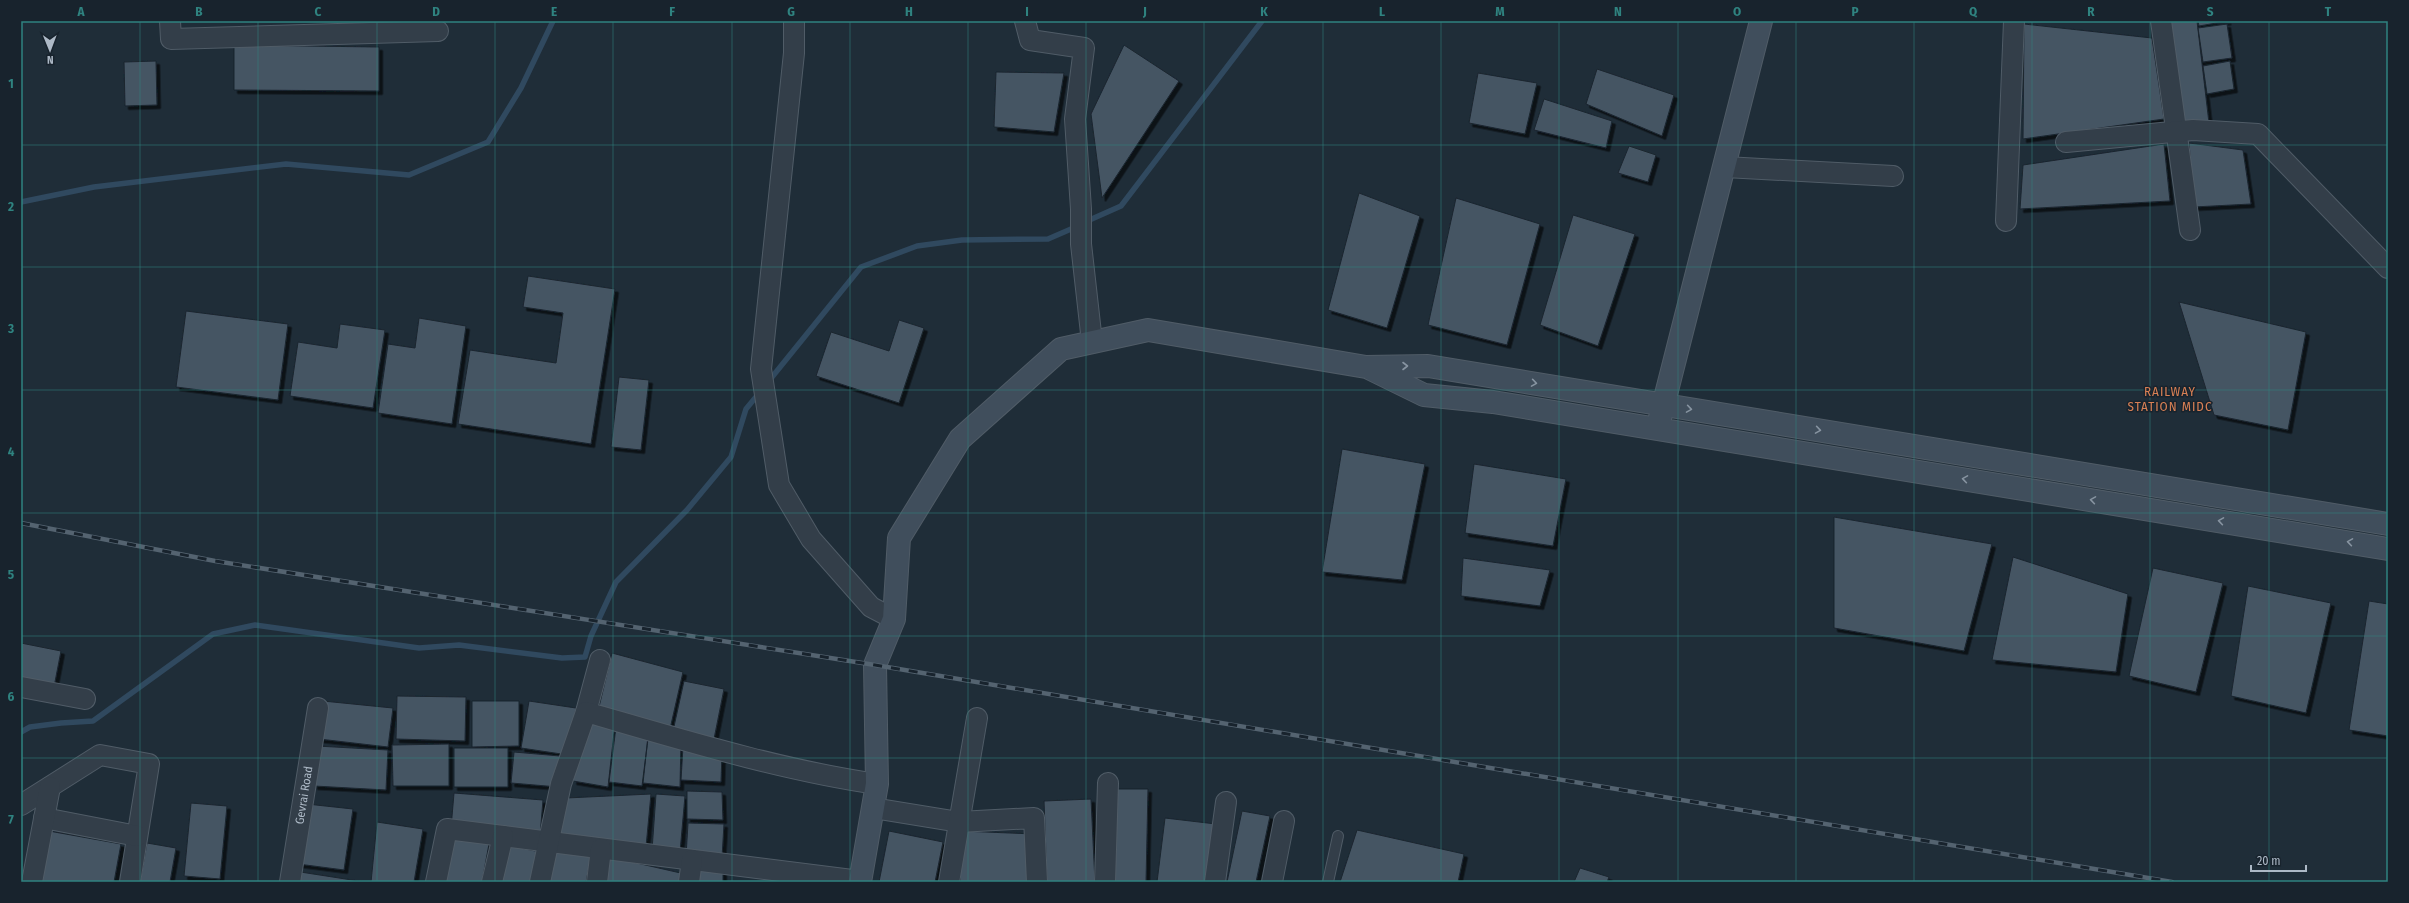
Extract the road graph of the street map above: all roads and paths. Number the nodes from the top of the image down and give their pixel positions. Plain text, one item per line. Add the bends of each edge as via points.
1 (170, 21) edge
2 (794, 21) edge
3 (1025, 21) edge
4 (1761, 21) edge
5 (2014, 21) edge
6 (2156, 21) edge
7 (298, 28) edge
8 (438, 31) dead end
9 (2176, 132) junction
10 (2066, 142) dead end
11 (1725, 167) junction
12 (1893, 176) dead end
13 (2006, 222) dead end
14 (2190, 230) dead end
15 (2388, 268) edge
16 (1092, 342) junction
17 (1366, 367) junction
18 (1663, 405) junction
19 (1658, 429) junction
20 (2388, 524) edge
21 (2388, 549) edge
22 (894, 619) junction
23 (600, 660) dead end
24 (21, 687) edge
25 (84, 699) dead end
26 (318, 708) dead end
27 (586, 712) junction
28 (977, 718) dead end
29 (1108, 783) dead end
30 (877, 784) junction
31 (50, 787) junction
32 (1226, 802) dead end
33 (21, 805) edge
34 (873, 808) junction
35 (44, 818) junction
36 (1284, 821) dead end
37 (959, 822) junction
38 (137, 836) junction
39 (504, 836) junction
40 (1338, 836) dead end
41 (548, 842) junction
42 (601, 849) junction
43 (692, 860) junction
44 (736, 874) edge
45 (791, 877) edge
46 (860, 881) edge
47 (32, 882) edge
48 (130, 882) edge
49 (290, 882) edge
50 (436, 882) edge
51 (492, 882) edge
52 (540, 882) edge
53 (597, 882) edge
54 (689, 882) edge
55 (949, 882) edge
56 (1038, 882) edge
57 (1105, 882) edge
58 (1214, 882) edge
59 (1272, 882) edge
60 (1328, 882) edge

1 - 7 street via 171,39
2 - 22 street via 794,53 762,369 779,485 812,539 871,607
3 - 16 street via 1030,40 1084,48 1075,119 1081,244
4 - 11 street
5 - 13 street
6 - 9 street
7 - 8 street
9 - 10 street
9 - 14 street
9 - 15 street via 2194,130 2258,134
11 - 12 street
11 - 18 street
16 - 17 street via 1148,330
16 - 22 street via 1061,349 960,439 899,538
17 -> 18 street via 1428,366
17 - 19 street via 1424,395 1493,402
18 - 19 street
18 -> 20 street
21 -> 19 street
22 - 30 street via 875,665
23 - 27 street
24 - 25 street
26 - 49 street, Gevrai Road
27 - 30 street via 756,758
27 - 41 street via 561,784
28 - 37 street
29 - 57 street
30 - 34 street
31 - 33 street
31 - 35 street
31 - 38 street via 100,756 149,764
32 - 58 street
34 - 37 street
34 - 46 street
35 - 38 street
35 - 47 street
36 - 59 street
37 - 55 street
37 - 56 street via 1034,818
38 - 48 street
39 - 41 street
39 - 50 street via 447,829
39 - 51 street
40 - 60 lane
41 - 42 street
41 - 52 street
42 - 43 street
42 - 53 street
43 - 44 street
43 - 54 street
44 - 45 street
45 - 46 street

